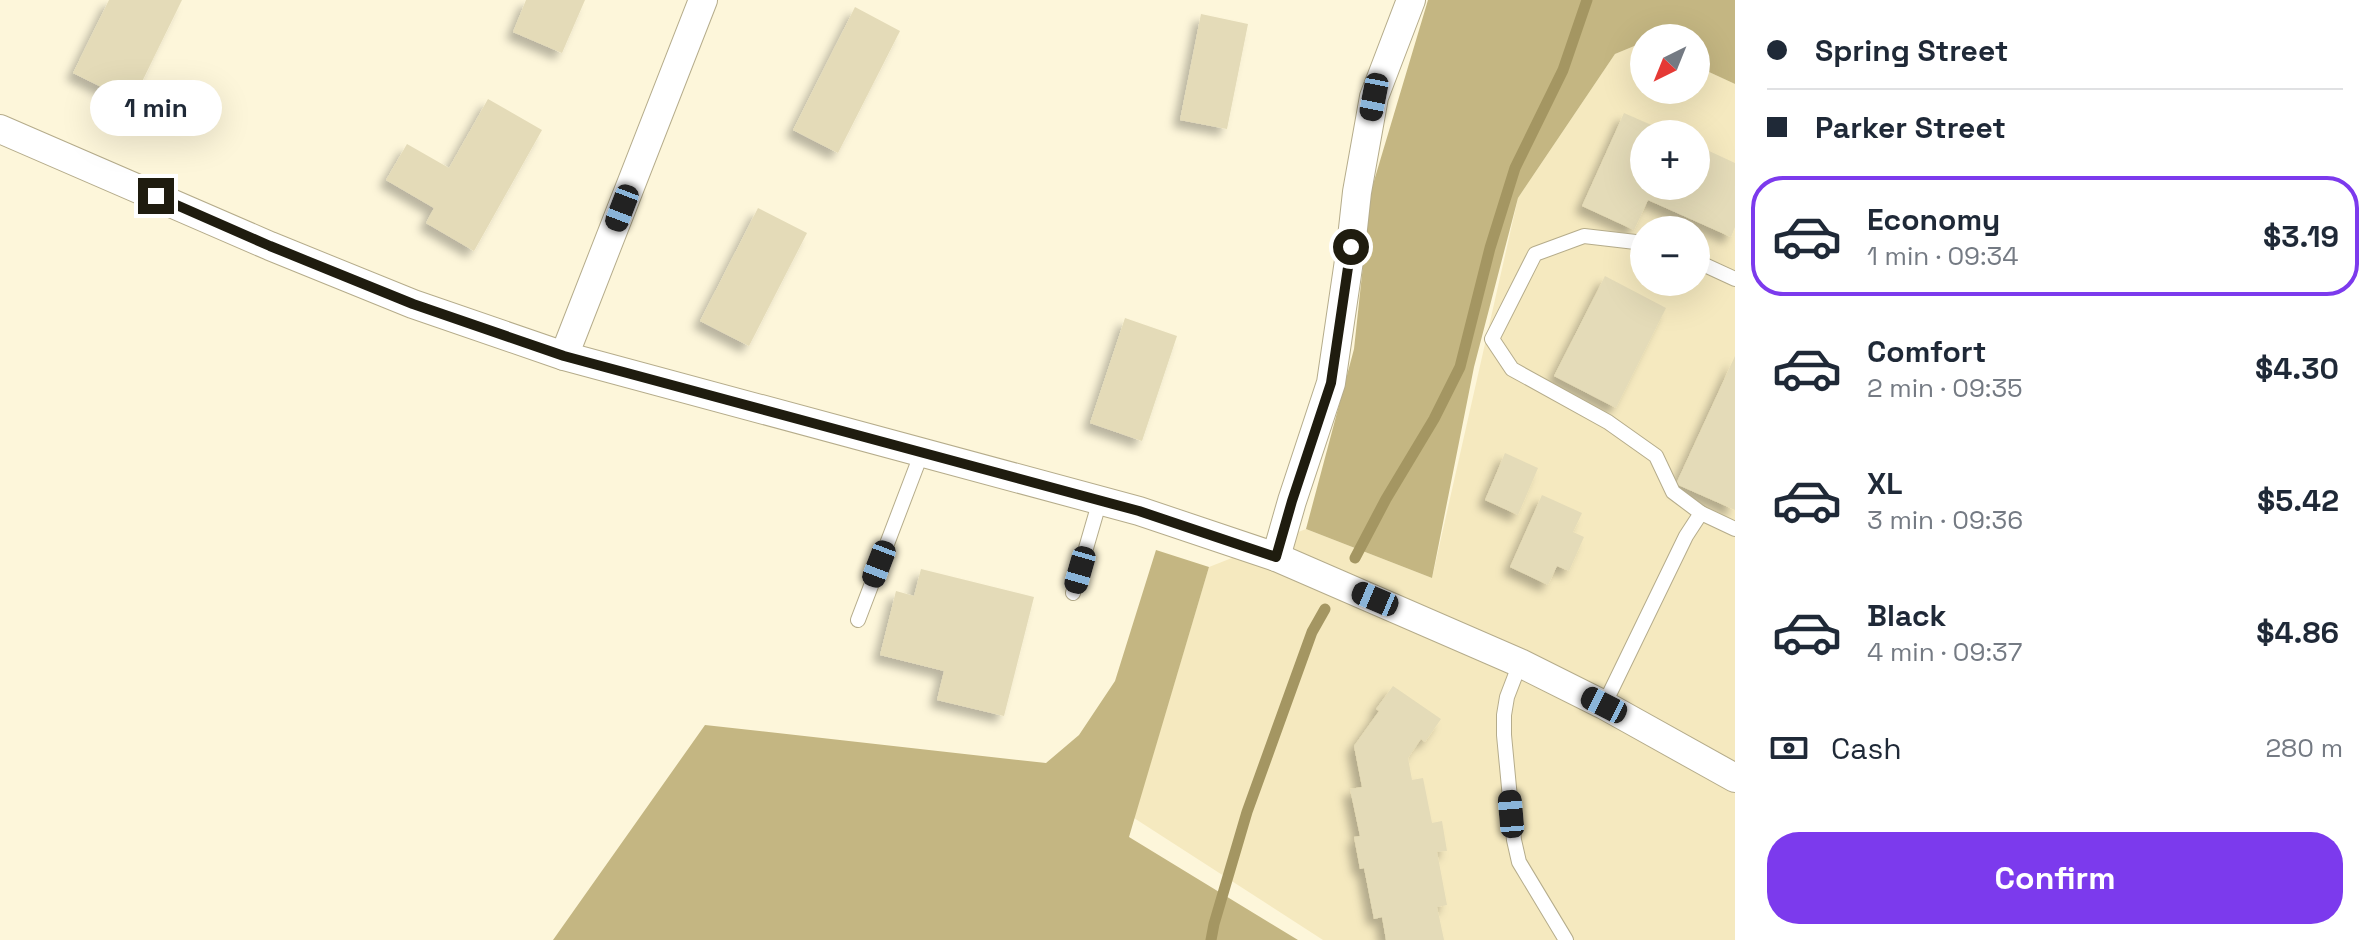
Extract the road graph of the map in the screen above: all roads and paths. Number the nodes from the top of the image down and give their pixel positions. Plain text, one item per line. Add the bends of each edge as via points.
1 (703, 0) edge
2 (1411, 0) edge
3 (0, 129) edge
4 (1630, 241) edge
5 (1710, 267) edge
6 (1735, 279) edge
7 (564, 356) junction
8 (922, 452) junction
9 (1100, 500) junction
10 (1701, 513) junction
11 (1735, 529) edge
12 (1276, 557) junction
13 (1073, 593) dead end
14 (858, 620) dead end
15 (1520, 663) junction
16 (1604, 705) junction
17 (1735, 778) edge
18 (1566, 940) edge

1 - 7 street
2 - 12 street via 1374,97 1331,383
3 - 7 street via 413,304
4 - 10 lane via 1584,236 1535,254 1492,339 1512,369 1608,422 1656,456 1673,492
5 - 6 lane
7 - 8 street
8 - 9 street
8 - 14 lane
9 - 12 street
9 - 13 lane
10 - 11 lane
10 - 16 lane
12 - 15 street
15 - 16 street
15 - 18 lane via 1504,715 1514,840 1519,862
16 - 17 street

